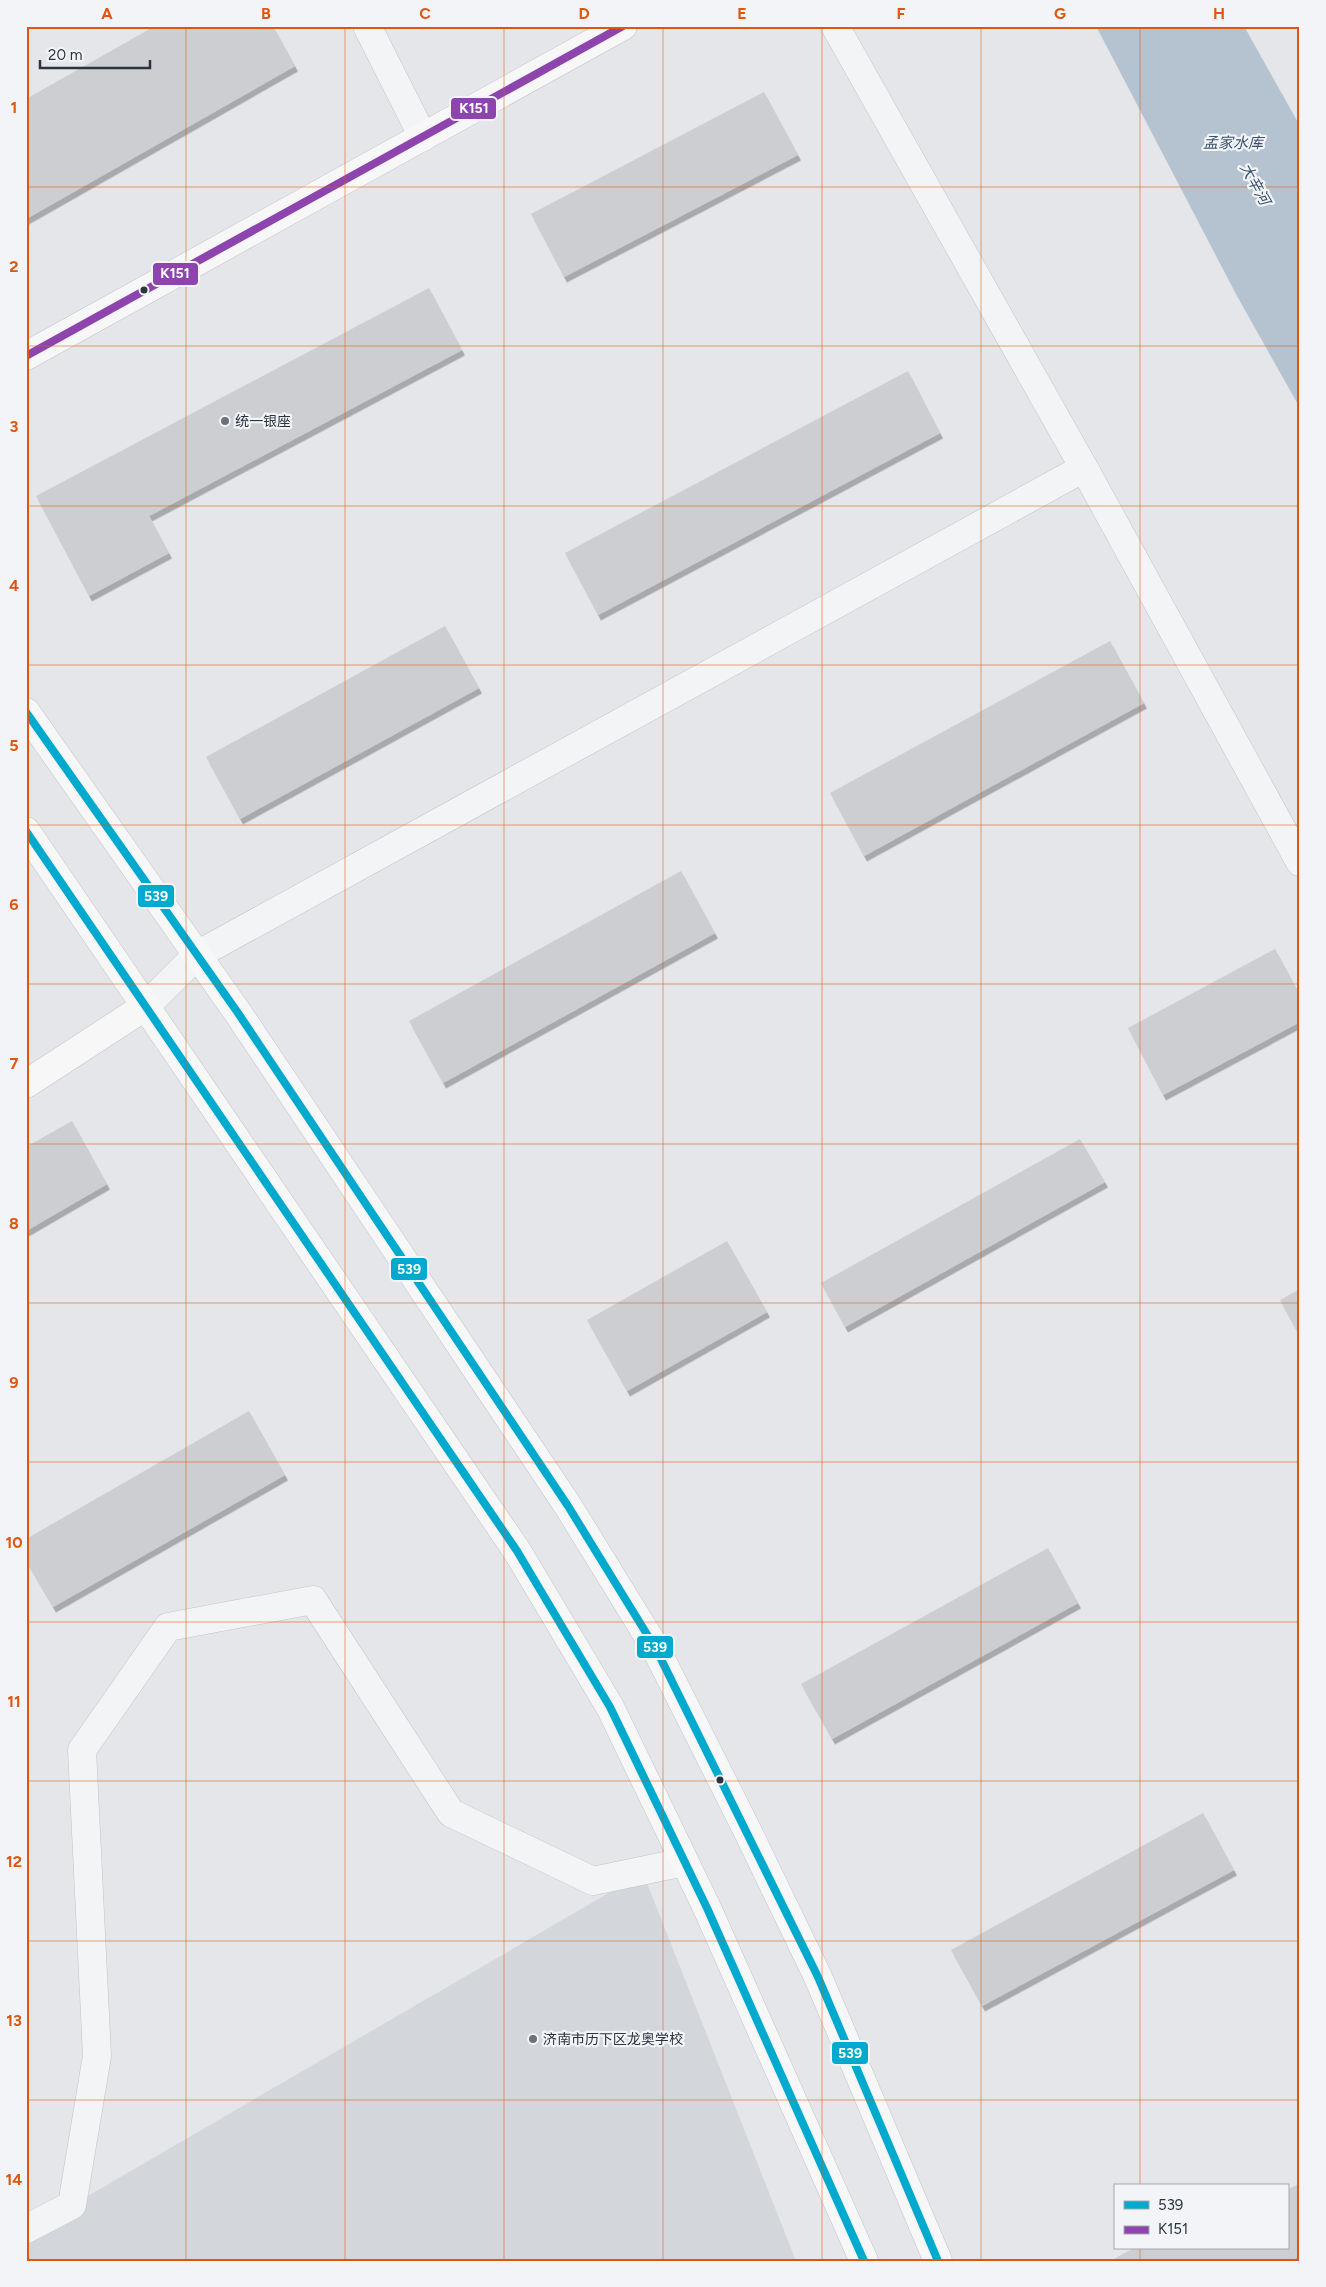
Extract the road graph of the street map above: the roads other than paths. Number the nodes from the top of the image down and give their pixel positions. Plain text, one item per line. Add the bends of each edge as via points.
1 (367, 26) edge
2 (623, 26) edge
3 (835, 26) edge
4 (424, 137) junction
5 (26, 356) edge
6 (1084, 468) junction
7 (26, 712) edge
8 (26, 831) edge
9 (1300, 862) edge
10 (197, 955) junction
11 (146, 1006) junction
12 (26, 1084) edge
13 (684, 1862) junction
14 (26, 2229) edge
15 (864, 2261) edge
16 (938, 2261) edge

1 - 4 street
2 - 4 main road
3 - 6 street
4 - 5 main road
6 - 9 street
6 - 10 street
7 - 10 main road
8 - 11 main road
10 - 11 street
10 - 16 main road via 568,1506 656,1649 818,1977
11 - 12 main road
11 - 13 main road via 517,1551 610,1708
13 - 14 street via 593,1881 451,1813 313,1600 168,1627 82,1750 97,2056 72,2205
13 - 15 main road

